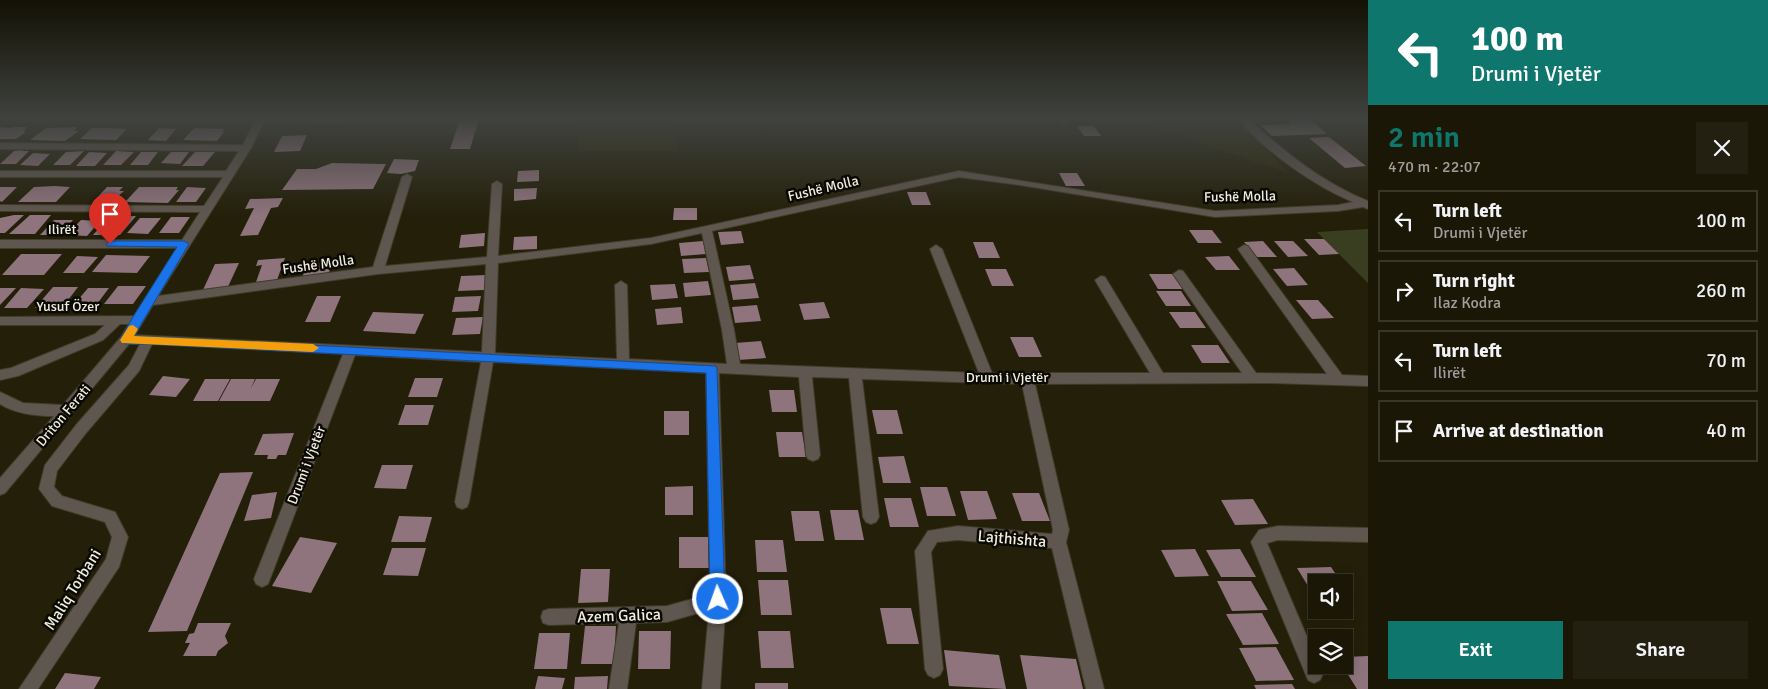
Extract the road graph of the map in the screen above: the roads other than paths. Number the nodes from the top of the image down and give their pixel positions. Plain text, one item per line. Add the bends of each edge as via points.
1 (244, 151) edge
2 (1280, 151) edge
3 (0, 174) edge
4 (228, 174) junction
5 (407, 176) dead end
6 (497, 184) dead end
7 (1367, 204) edge
8 (0, 208) edge
9 (206, 209) junction
10 (706, 229) junction
11 (0, 244) edge
12 (184, 244) junction
13 (1244, 249) dead end
14 (936, 250) dead end
15 (492, 260) junction
16 (378, 270) junction
17 (1179, 274) dead end
18 (1101, 280) dead end
19 (620, 286) dead end
20 (149, 301) junction
21 (136, 320) junction
22 (0, 321) edge
23 (115, 322) junction
24 (126, 340) junction
25 (148, 340) junction
26 (351, 350) junction
27 (488, 357) junction
28 (623, 364) junction
29 (712, 369) junction
30 (734, 370) junction
31 (805, 373) junction
32 (855, 374) junction
33 (0, 375) edge
34 (1027, 377) junction
35 (987, 378) junction
36 (1159, 378) junction
37 (1252, 378) junction
38 (1338, 380) junction
39 (1368, 381) edge
40 (0, 397) edge
41 (66, 410) junction
42 (814, 455) dead end
43 (0, 489) edge
44 (462, 502) dead end
45 (871, 517) dead end
46 (1368, 535) edge
47 (1058, 542) junction
48 (262, 580) dead end
49 (718, 599) junction
50 (629, 615) junction
51 (549, 617) dead end
52 (1308, 660) edge
53 (934, 668) dead end
54 (28, 689) edge
55 (618, 689) edge
56 (711, 689) edge
57 (1096, 689) edge

1 - 4 street, Driton Ferati
2 - 7 street via 1328,188
3 - 4 street
4 - 9 street, Driton Ferati
5 - 16 street
6 - 15 street
7 - 10 street, Fushë Molla via 1214,214 959,174
8 - 9 street
9 - 12 street, Driton Ferati
10 - 15 street, Fushë Molla via 651,241
10 - 30 street
11 - 12 street, Ilirët
12 - 20 street, Driton Ferati
13 - 38 street
14 - 35 street
15 - 16 street, Fushë Molla
15 - 27 street
16 - 20 street, Fushë Molla
17 - 37 street
18 - 36 street
19 - 28 street
20 - 21 street, Driton Ferati
21 - 23 street, Yusuf Özer
21 - 24 street, Driton Ferati
22 - 23 street, Yusuf Özer
23 - 33 street via 100,337 13,373
24 - 25 street, Drumi i Vjetër
24 - 41 street, Driton Ferati
25 - 26 street, Drumi i Vjetër
25 - 54 street, Maliq Torbani via 134,368 50,469 46,489 57,501 110,517 120,537 113,562
26 - 27 street, Drumi i Vjetër
26 - 48 street, Drumi i Vjetër
27 - 28 street, Drumi i Vjetër
27 - 44 street
28 - 29 street, Drumi i Vjetër
29 - 30 street, Drumi i Vjetër
29 - 49 street
30 - 31 street, Drumi i Vjetër
31 - 32 street, Drumi i Vjetër
31 - 42 street
32 - 35 street, Drumi i Vjetër
32 - 45 street
34 - 35 street, Drumi i Vjetër
34 - 36 street, Drumi i Vjetër
34 - 47 street, Lajthishta via 1061,530
36 - 37 street, Drumi i Vjetër
37 - 38 street, Drumi i Vjetër
38 - 39 street, Drumi i Vjetër
40 - 41 street via 10,404 37,412
41 - 43 street, Driton Ferati
46 - 52 street via 1278,534 1264,535 1259,542
47 - 53 street, Lajthishta via 958,533 933,536 923,551
47 - 57 street
49 - 50 street, Azem Galica via 667,614
49 - 56 street
50 - 51 street, Azem Galica
50 - 55 street

